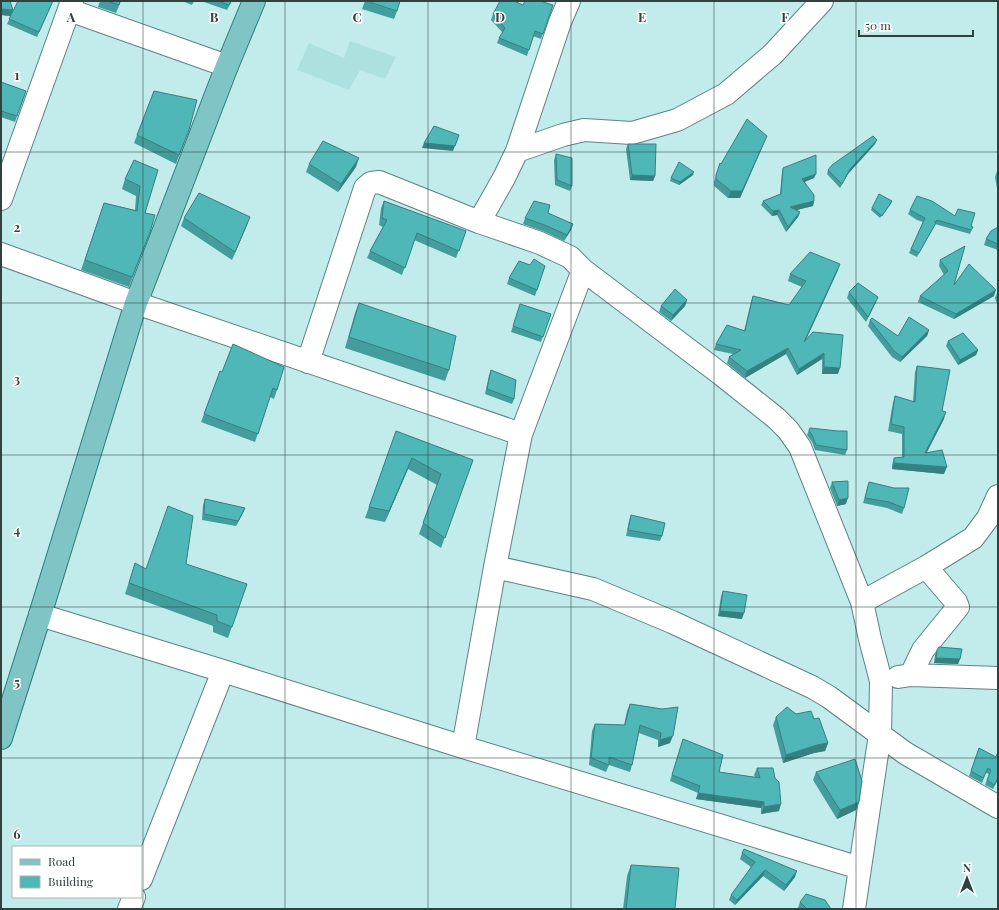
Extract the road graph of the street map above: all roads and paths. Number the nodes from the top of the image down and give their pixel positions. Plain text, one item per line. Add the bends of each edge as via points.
1 (254, 1) edge
2 (569, 1) edge
3 (822, 1) edge
4 (71, 6) edge
5 (227, 66) junction
6 (517, 151) junction
7 (1, 199) edge
8 (479, 222) junction
9 (1, 254) edge
10 (584, 270) junction
11 (136, 302) junction
12 (308, 362) junction
13 (521, 434) junction
14 (998, 496) edge
15 (993, 521) edge
16 (496, 567) junction
17 (926, 567) junction
18 (862, 602) junction
19 (40, 615) junction
20 (223, 671) junction
21 (911, 675) junction
22 (998, 678) edge
23 (881, 681) junction
24 (5, 715) edge
25 (880, 734) junction
26 (1, 738) edge
27 (463, 747) junction
28 (998, 807) edge
29 (860, 868) junction
30 (142, 876) edge
31 (134, 898) edge
32 (129, 909) edge
33 (854, 909) edge

1 - 5 main road
2 - 6 street
3 - 6 street via 773,54 726,94 677,120 632,133 584,130
4 - 5 street
4 - 7 street
5 - 11 main road
6 - 8 street
8 - 10 street via 540,243 570,257
8 - 12 street via 379,182 371,183 365,188
9 - 11 street
10 - 13 street
10 - 18 street via 722,375 788,430 800,447
11 - 12 street
11 - 19 main road
12 - 13 street
13 - 16 street
14 - 15 street
15 - 17 street via 973,538
16 - 25 street via 593,589 665,620 812,687
16 - 27 street
17 - 18 street
17 - 21 street via 958,607 923,650
18 - 23 street
19 - 20 street
19 - 24 main road
20 - 27 street
20 - 30 street
21 - 22 street
21 - 23 street
23 - 25 street
24 - 26 main road
25 - 28 street via 905,753
25 - 29 street
27 - 29 street
29 - 33 street
31 - 32 street

